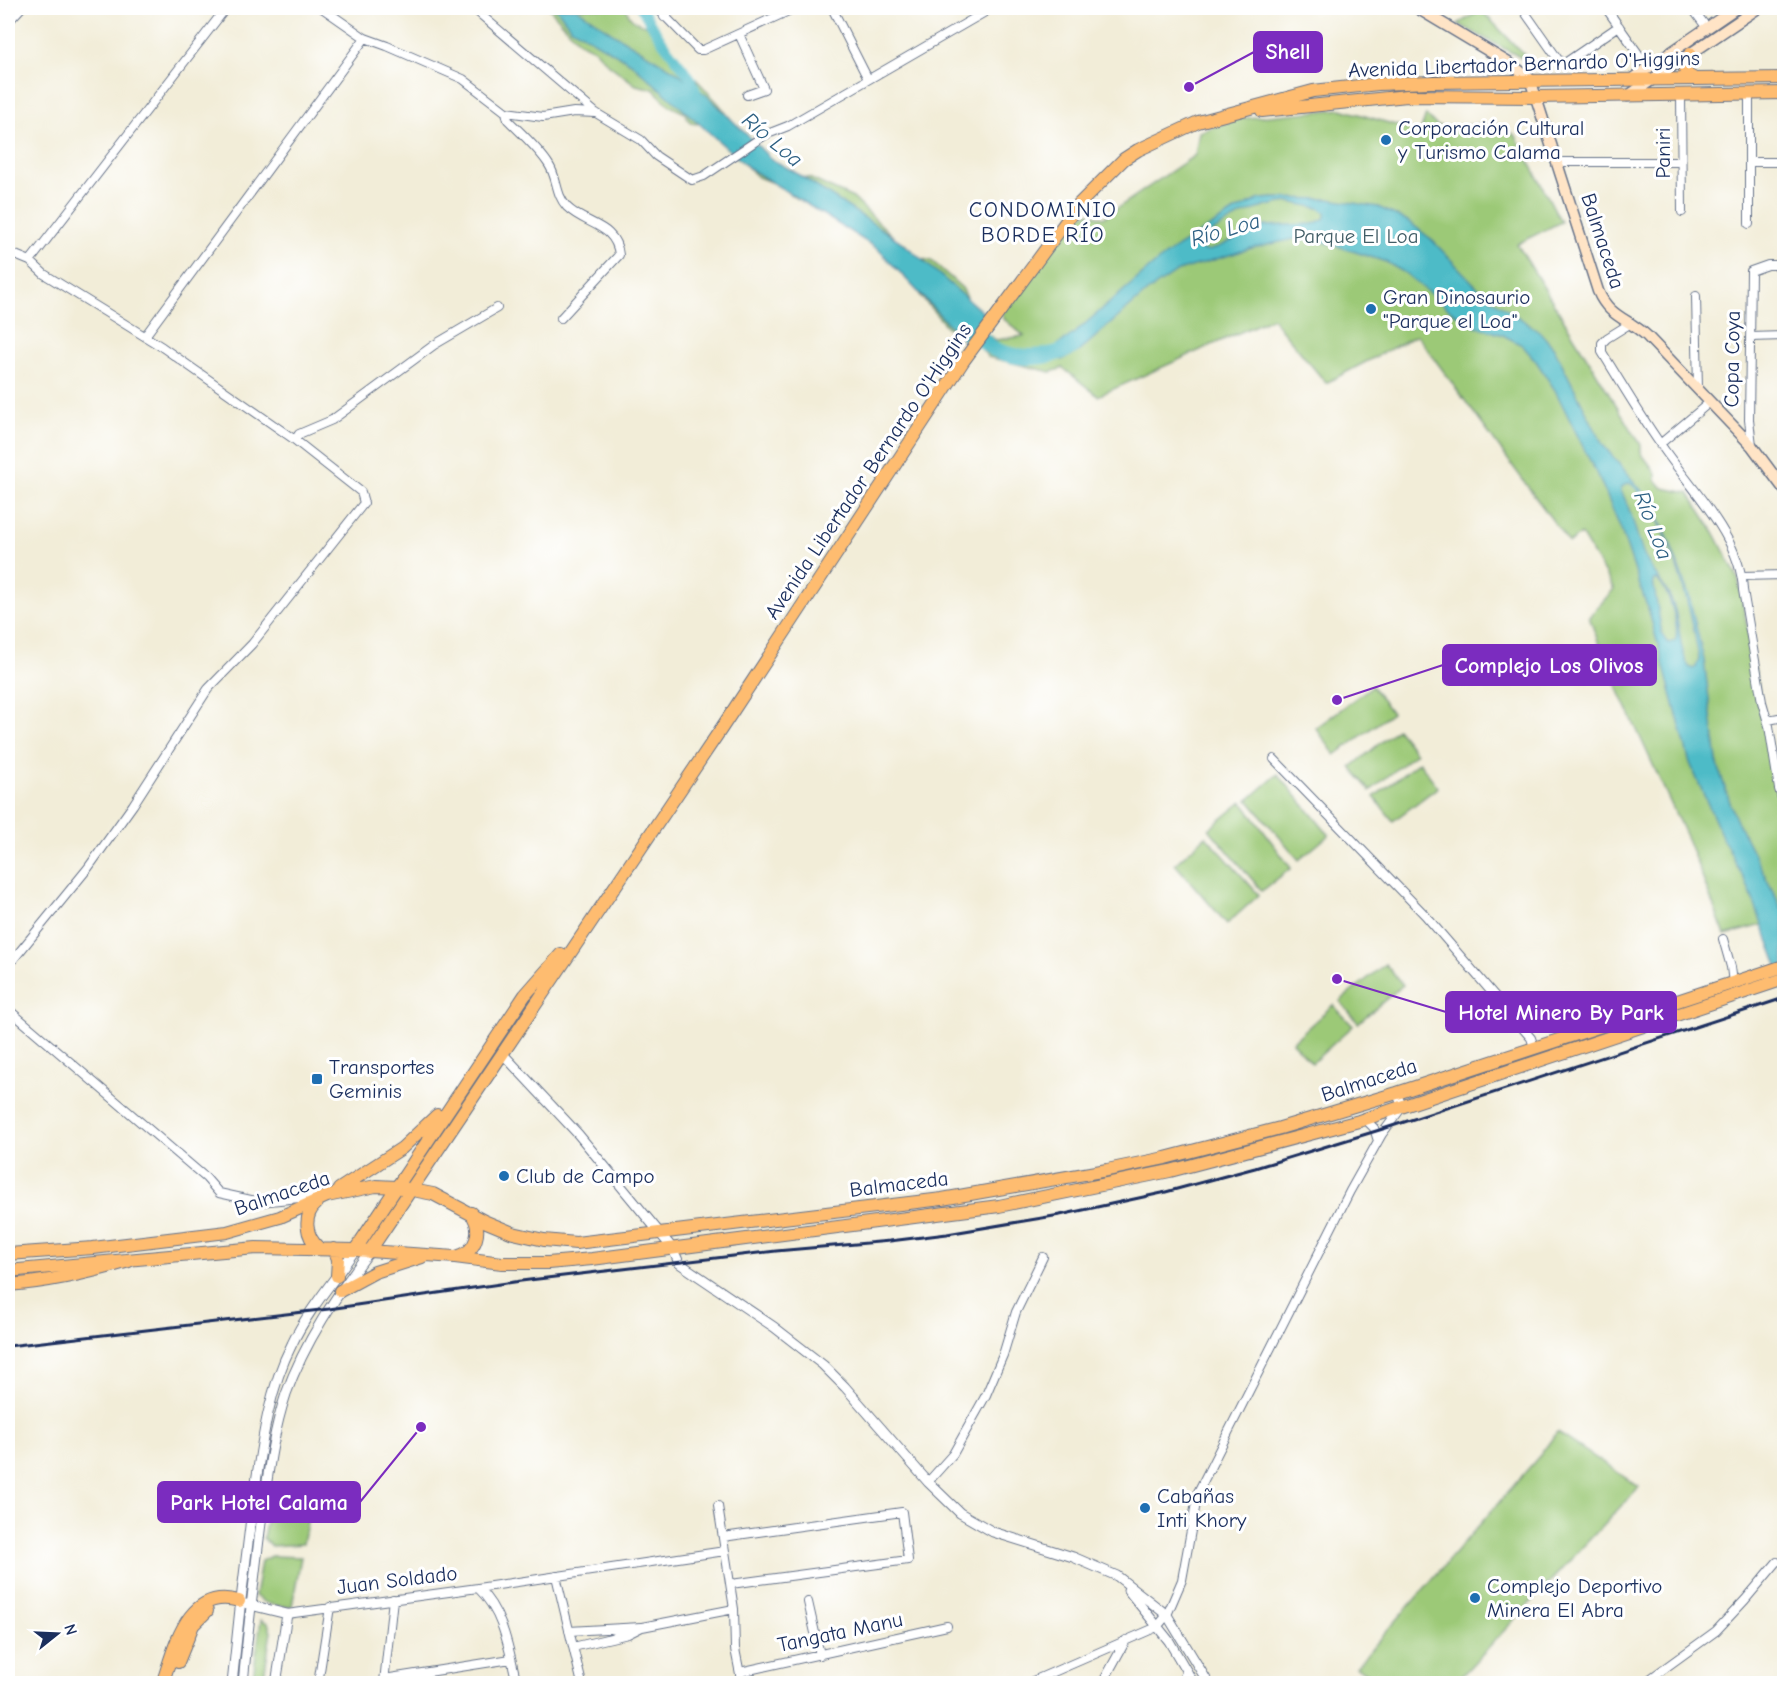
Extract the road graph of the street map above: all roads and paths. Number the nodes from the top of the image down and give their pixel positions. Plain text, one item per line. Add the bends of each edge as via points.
1 (21, 8) edge
2 (226, 8) edge
3 (322, 8) edge
4 (473, 8) edge
5 (657, 8) edge
6 (674, 8) edge
7 (795, 8) edge
8 (832, 8) edge
9 (992, 8) edge
10 (1417, 8) edge
11 (1522, 8) edge
12 (1606, 8) edge
13 (1692, 8) edge
14 (1736, 8) edge
15 (1758, 8) edge
16 (664, 17) junction
17 (8, 22) edge
18 (1619, 26) junction
19 (1707, 28) junction
20 (739, 34) junction
21 (365, 39) junction
22 (1690, 54) junction
23 (1651, 66) junction
24 (1660, 75) junction
25 (1689, 78) junction
26 (1785, 78) edge
27 (868, 79) junction
28 (1632, 79) junction
29 (1530, 80) junction
30 (1749, 93) junction
31 (1785, 93) edge
32 (747, 95) dead end
33 (1681, 95) junction
34 (1628, 96) junction
35 (1534, 97) junction
36 (506, 112) junction
37 (596, 113) junction
38 (1231, 113) junction
39 (1557, 162) junction
40 (1681, 162) junction
41 (1749, 162) junction
42 (1785, 162) edge
43 (1682, 212) dead end
44 (1749, 224) dead end
45 (8, 252) edge
46 (30, 261) junction
47 (1785, 265) edge
48 (1696, 296) dead end
49 (496, 308) dead end
50 (561, 318) dead end
51 (1631, 323) junction
52 (145, 336) junction
53 (1785, 336) edge
54 (1750, 337) junction
55 (1698, 389) junction
56 (1710, 402) junction
57 (295, 440) junction
58 (1660, 444) junction
59 (1752, 446) junction
60 (1785, 489) edge
61 (1785, 575) edge
62 (1742, 576) junction
63 (1785, 717) edge
64 (1768, 720) junction
65 (1274, 759) dead end
66 (1785, 805) edge
67 (595, 914) junction
68 (1722, 939) dead end
69 (8, 966) edge
70 (1785, 966) edge
71 (1768, 978) junction
72 (1785, 980) edge
73 (1732, 983) junction
74 (8, 1009) edge
75 (1534, 1047) junction
76 (502, 1053) junction
77 (461, 1090) junction
78 (1397, 1093) junction
79 (1402, 1107) junction
80 (1359, 1121) junction
81 (1378, 1141) junction
82 (423, 1170) junction
83 (397, 1186) junction
84 (410, 1190) junction
85 (433, 1194) junction
86 (327, 1196) junction
87 (471, 1213) junction
88 (660, 1233) junction
89 (319, 1248) junction
90 (334, 1249) junction
91 (673, 1249) junction
92 (355, 1250) junction
93 (369, 1252) junction
94 (8, 1254) edge
95 (428, 1256) junction
96 (455, 1257) junction
97 (1043, 1257) dead end
98 (129, 1261) junction
99 (8, 1271) edge
100 (337, 1276) junction
101 (8, 1285) edge
102 (340, 1291) junction
103 (928, 1482) junction
104 (718, 1506) dead end
105 (723, 1537) junction
106 (725, 1551) junction
107 (1777, 1562) dead end
108 (556, 1576) junction
109 (1117, 1576) junction
110 (731, 1584) junction
111 (478, 1588) junction
112 (393, 1599) junction
113 (808, 1602) dead end
114 (245, 1603) junction
115 (330, 1607) junction
116 (734, 1609) junction
117 (287, 1614) junction
118 (1167, 1615) junction
119 (947, 1626) dead end
120 (642, 1627) junction
121 (1157, 1627) junction
122 (569, 1631) junction
123 (1126, 1640) junction
124 (573, 1647) junction
125 (820, 1655) junction
126 (511, 1659) junction
127 (1187, 1671) junction
128 (741, 1678) edge
129 (384, 1681) edge
130 (162, 1683) edge
131 (170, 1683) edge
132 (232, 1683) edge
133 (243, 1683) edge
134 (276, 1683) edge
135 (318, 1683) edge
136 (517, 1683) edge
137 (582, 1683) edge
138 (728, 1683) edge
139 (1026, 1683) edge
140 (1102, 1683) edge
141 (1180, 1683) edge
142 (1194, 1683) edge
143 (1209, 1683) edge
144 (1643, 1683) edge

1 - 17 street
2 - 46 street
3 - 21 street
4 - 37 street
5 - 16 street
6 - 16 street
7 - 20 street
8 - 27 street
9 - 27 street
10 - 29 main road
11 - 18 street via 1562,65
12 - 18 street
13 - 19 street
14 - 19 main road
15 - 22 main road
16 - 20 street via 698,50
18 - 23 street
19 - 23 main road
20 - 32 street via 764,89
21 - 36 street via 463,79
21 - 52 street
22 - 24 main road
22 - 25 main road via 1685,70
23 - 24 street
23 - 28 main road
24 - 25 main road, Avenida Libertador Bernardo O'Higgins
24 - 28 main road, Avenida Libertador Bernardo O'Higgins
24 - 34 main road
25 - 26 main road, Avenida Libertador Bernardo O'Higgins
27 - 37 street via 788,126 765,135 704,177 692,180 656,156 641,140
28 - 29 main road, Avenida Libertador Bernardo O'Higgins
29 - 35 main road, Balmaceda
29 - 38 main road, Avenida Libertador Bernardo O'Higgins via 1367,85 1313,91
30 - 31 main road, Avenida Libertador Bernardo O'Higgins
30 - 33 main road, Avenida Libertador Bernardo O'Higgins
30 - 41 street
33 - 34 main road, Avenida Libertador Bernardo O'Higgins
33 - 40 street, Paniri
34 - 35 main road, Avenida Libertador Bernardo O'Higgins
35 - 38 main road, Avenida Libertador Bernardo O'Higgins via 1407,96
35 - 39 main road, Balmaceda
36 - 37 street via 543,117
36 - 50 street via 508,120 548,163 560,199 569,209 610,233 618,245 619,255
38 - 67 main road, Avenida Libertador Bernardo O'Higgins via 1198,122 1138,150 1078,204 964,360
39 - 40 street
39 - 51 main road, Balmaceda via 1603,304
40 - 43 street, Paniri
41 - 42 street
41 - 44 street
45 - 46 street
46 - 52 street via 44,274
47 - 54 street, Copa Coya via 1751,271
48 - 55 street
49 - 57 street via 434,345 332,420 299,434
51 - 55 main road, Balmaceda
51 - 58 street via 1602,343 1602,352
52 - 57 street
53 - 54 street
54 - 59 street, Copa Coya
55 - 56 main road, Balmaceda
56 - 58 street
56 - 59 main road, Balmaceda
57 - 69 street via 361,492 364,503 252,644 208,689 134,805
58 - 62 street via 1721,528
59 - 60 main road, Balmaceda
61 - 62 street
62 - 64 street
63 - 64 street
64 - 66 street
65 - 75 street via 1425,915 1531,1038
67 - 76 main road, Avenida Libertador Bernardo O'Higgins
67 - 77 main road, Avenida Libertador Bernardo O'Higgins via 525,995
68 - 73 street
70 - 71 main road, Balmaceda
71 - 72 main road, Balmaceda
71 - 73 main road, Balmaceda
71 - 79 main road, Balmaceda
73 - 75 main road, Balmaceda
74 - 86 street via 219,1193 260,1202
75 - 78 main road, Balmaceda
76 - 82 main road, Avenida Libertador Bernardo O'Higgins
76 - 88 street via 578,1134
77 - 83 main road, Avenida Libertador Bernardo O'Higgins
77 - 86 main road via 402,1148
78 - 79 street
78 - 88 main road, Balmaceda via 1280,1128 1107,1170 942,1199
79 - 80 main road, Balmaceda
79 - 81 street
80 - 81 street via 1367,1121 1374,1128
80 - 91 main road, Balmaceda via 1182,1168 1044,1198
81 - 118 street via 1198,1492 1182,1580
82 - 84 main road, Avenida Libertador Bernardo O'Higgins
82 - 85 main road
83 - 84 main road, Balmaceda
83 - 86 main road, Balmaceda
83 - 92 main road, Avenida Libertador Bernardo O'Higgins
84 - 85 main road, Balmaceda
84 - 93 main road, Avenida Libertador Bernardo O'Higgins
85 - 87 main road, Balmaceda
86 - 89 main road via 313,1206 307,1221 308,1234
86 - 94 main road, Balmaceda via 280,1217 227,1232
87 - 88 main road, Balmaceda via 513,1233 560,1242
87 - 96 main road via 477,1222 477,1239 466,1253
88 - 91 street
89 - 90 main road, Balmaceda
89 - 98 main road, Balmaceda via 225,1250
90 - 92 main road, Balmaceda
90 - 100 main road
91 - 96 main road, Balmaceda via 548,1263
91 - 103 street via 679,1263 823,1365
92 - 93 main road, Balmaceda
92 - 100 street
93 - 95 main road, Balmaceda
93 - 102 street
95 - 96 main road, Balmaceda
95 - 102 main road via 375,1272
97 - 103 street via 1016,1312 1004,1355 986,1395 953,1454
98 - 99 main road, Balmaceda
98 - 101 main road via 66,1278
100 - 114 street via 300,1328 277,1379 264,1431
102 - 114 street via 299,1362 279,1419
103 - 109 street via 960,1514 993,1532 1073,1557
104 - 105 street
105 - 106 street
105 - 110 street via 902,1512 908,1560
106 - 108 street
106 - 110 street
107 - 144 street via 1716,1631
108 - 111 street
108 - 122 street
109 - 118 street
109 - 121 street
110 - 116 street
111 - 112 street, Juan Soldado
111 - 126 street, Juan Soldado via 497,1611
112 - 115 street, Juan Soldado
112 - 129 street
113 - 125 street
114 - 117 street
114 - 130 main road via 217,1600 190,1616
114 - 131 main road via 216,1605 198,1619
114 - 132 street
114 - 133 street
115 - 117 street, Juan Soldado
115 - 135 street
116 - 120 street
116 - 128 street via 735,1649
117 - 134 street
118 - 121 street
118 - 143 street
119 - 125 street, Tangata Manu
120 - 122 street
120 - 124 street
121 - 123 street
121 - 127 street
122 - 124 street
123 - 139 street
123 - 140 street
124 - 137 street
125 - 128 street, Tangata Manu
126 - 129 street
126 - 136 street, Juan Soldado
127 - 141 street
127 - 142 street
128 - 138 street, Tangata Manu

